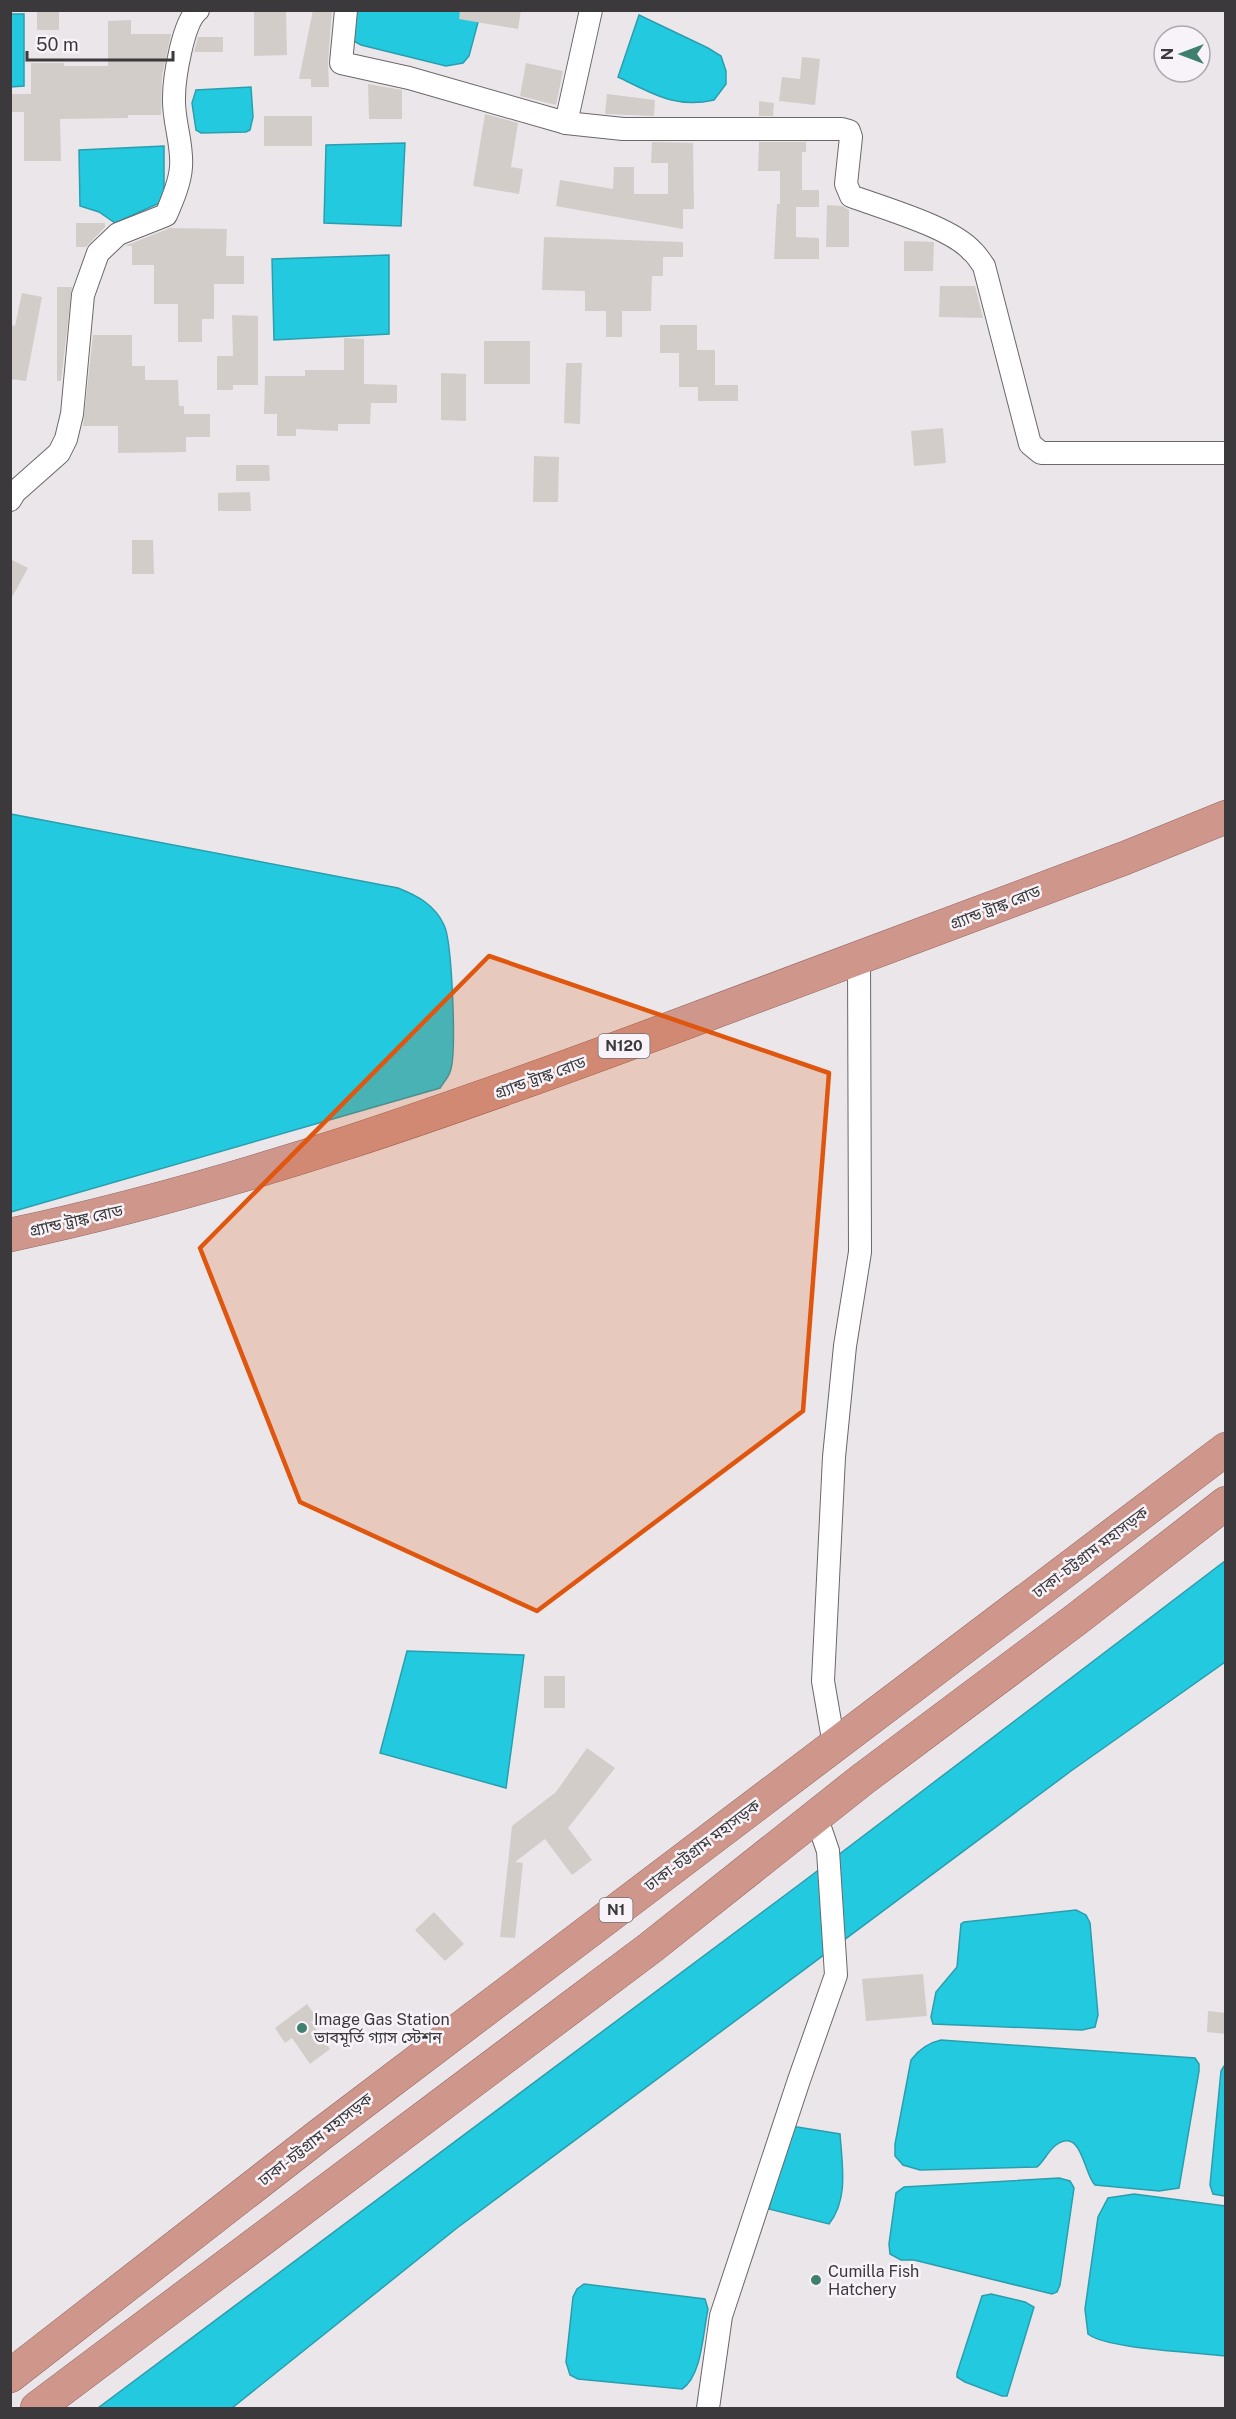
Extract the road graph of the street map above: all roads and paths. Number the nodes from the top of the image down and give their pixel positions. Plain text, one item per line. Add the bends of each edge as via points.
1 (198, 10) edge
2 (346, 10) edge
3 (591, 10) edge
4 (566, 123) junction
5 (1226, 453) edge
6 (10, 500) edge
7 (1226, 817) edge
8 (859, 958) junction
9 (10, 1235) edge
10 (1226, 1449) edge
11 (1226, 1503) edge
12 (834, 1745) junction
13 (816, 1816) junction
14 (10, 2376) edge
15 (37, 2409) edge
16 (708, 2409) edge

1 - 6 street via 183,37 174,98 182,166 172,201 166,215 118,234 98,253 83,294 72,414 66,438 59,453
2 - 4 street via 341,63 409,78
3 - 4 street
4 - 5 street via 623,129 849,131 846,184 852,196 956,238 972,249 984,266 1034,449 1041,453
7 - 8 highway, গ্র্যান্ড ট্রাঙ্ক রোড / N120
8 - 9 highway, গ্র্যান্ড ট্রাঙ্ক রোড / N120 via 516,1086 303,1158 91,1218
8 - 12 street via 861,1252 845,1346 834,1457 823,1681
10 - 12 highway, ঢাকা-চট্টগ্রাম মহাসড়ক / N1
11 - 13 highway
12 - 14 highway, ঢাকা-চট্টগ্রাম মহাসড়ক / N1 via 321,2134
13 - 15 highway via 621,1969
13 - 16 street via 828,1851 836,1975 722,2316

